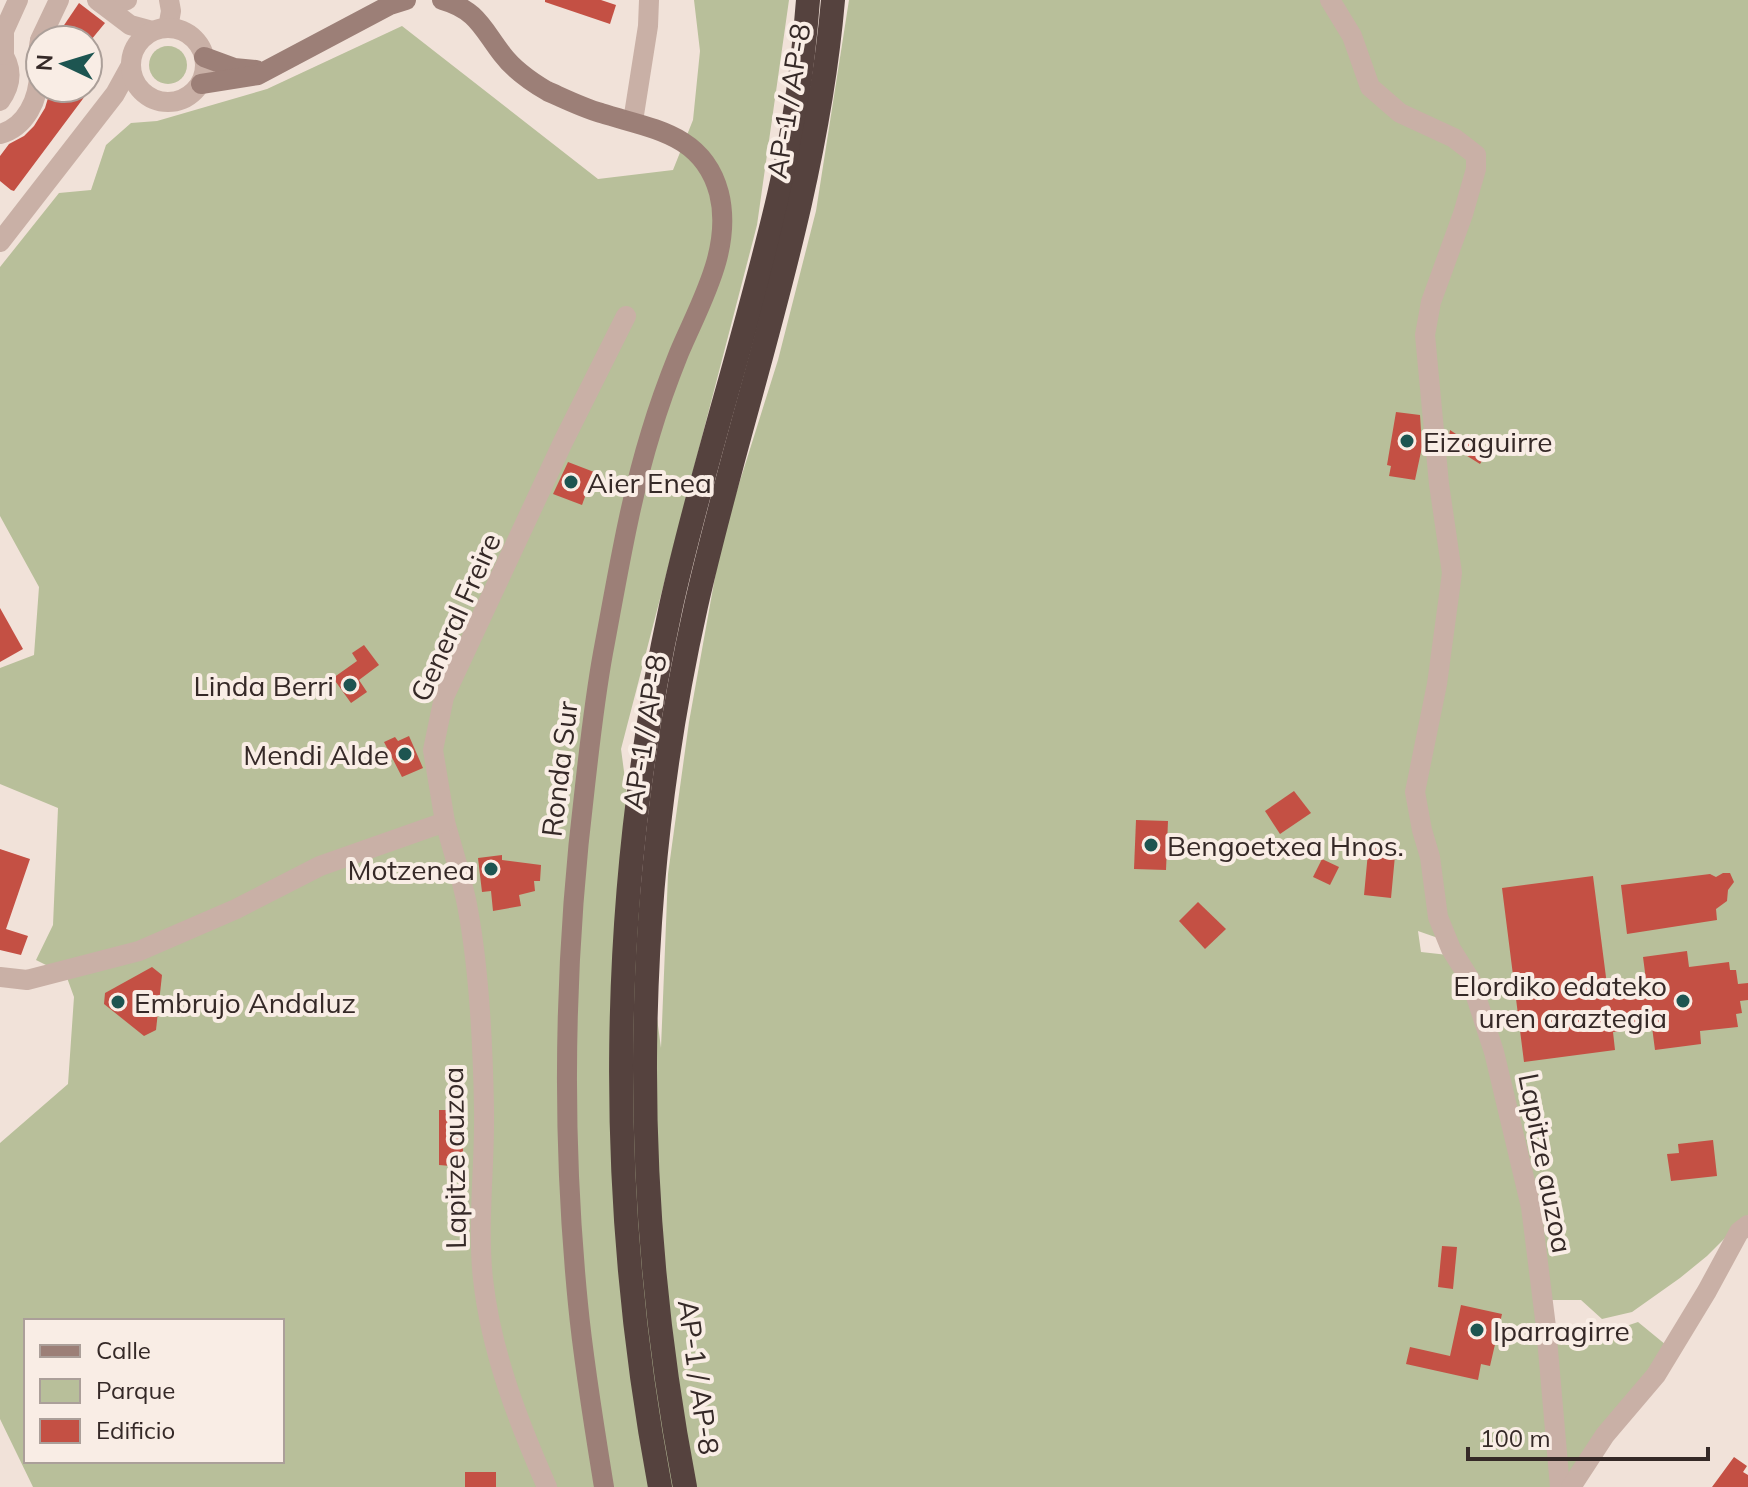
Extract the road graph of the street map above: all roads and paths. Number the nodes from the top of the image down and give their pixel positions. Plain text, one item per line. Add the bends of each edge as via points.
1 (3, 0) edge
2 (18, 0) edge
3 (59, 0) edge
4 (169, 0) edge
5 (406, 0) edge
6 (442, 0) edge
7 (649, 0) edge
8 (808, 0) edge
9 (833, 0) edge
10 (1330, 0) edge
11 (99, 2) edge
12 (0, 7) edge
13 (125, 10) edge
14 (48, 24) edge
15 (160, 30) junction
16 (2, 53) edge
17 (204, 57) junction
18 (131, 60) junction
19 (268, 70) junction
20 (201, 84) junction
21 (0, 101) edge
22 (32, 104) edge
23 (633, 121) junction
24 (0, 134) edge
25 (0, 242) edge
26 (626, 316) dead end
27 (445, 822) junction
28 (0, 977) edge
29 (1748, 1225) edge
30 (547, 1487) edge
31 (604, 1487) edge
32 (660, 1487) edge
33 (685, 1487) edge
34 (1560, 1487) edge
35 (1571, 1487) edge

1 - 12 street
2 - 16 street via 4,31
3 - 14 street
4 - 15 street via 171,11
5 - 19 main road
6 - 23 main road, Ronda Sur via 478,19 512,65 536,85 582,107
7 - 23 street
8 - 32 highway, AP-1 / AP-8 via 780,193 660,660 628,884 622,1166 635,1322
9 - 33 highway, AP-1 / AP-8 via 803,197 715,527 682,677 653,885 645,1025 646,1165 659,1318
10 - 34 street, Lapitze auzoa via 1352,36 1370,87 1400,113 1454,138 1476,155 1472,184 1431,302 1425,335 1452,573 1415,792 1438,917 1471,981 1494,1052 1531,1207
11 - 13 street
13 - 15 street
13 - 18 street
15 - 17 street via 191,36
15 - 18 street via 139,41
16 - 21 street via 10,73
17 - 19 main road via 234,68
17 - 20 street
18 - 20 street via 136,84 158,102 187,98
18 - 25 street via 115,94
19 - 20 main road
22 - 24 street via 9,132
23 - 31 main road, Ronda Sur via 676,137 699,156 719,195 722,224 715,266 664,392 640,469 603,652 578,846 568,995 569,1169 578,1307
26 - 27 street, General Freire via 444,697 433,750
27 - 28 street via 320,866 139,951 27,980
27 - 30 street, Lapitze auzoa via 468,910 477,988 484,1111 483,1279 516,1417
29 - 35 street via 1739,1232 1656,1375 1605,1435

